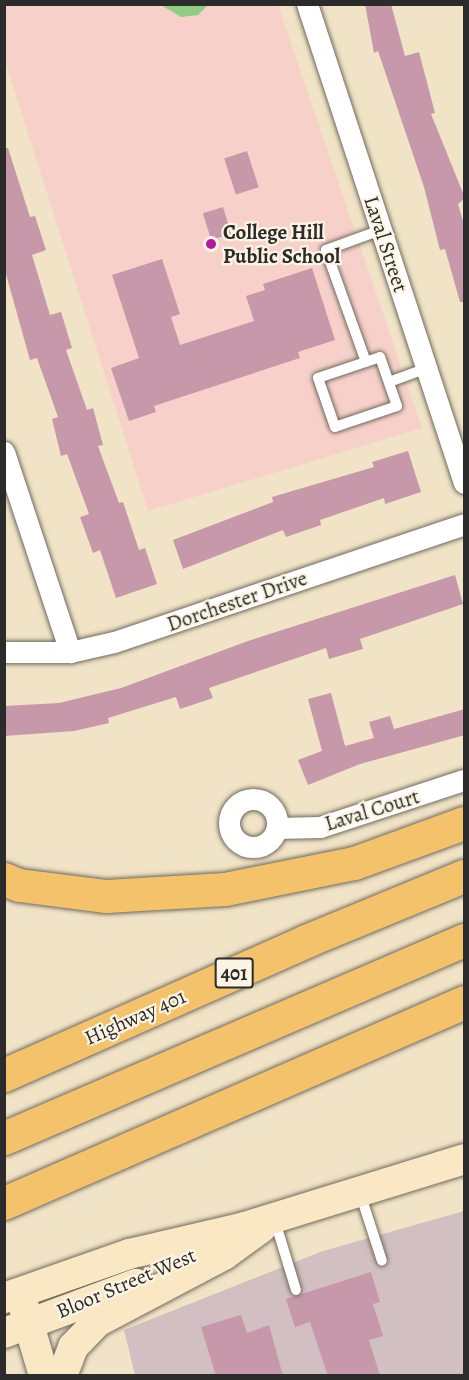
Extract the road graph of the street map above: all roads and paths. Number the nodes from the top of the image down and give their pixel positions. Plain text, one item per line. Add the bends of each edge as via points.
1 (307, 4) edge
2 (381, 230) junction
3 (366, 362) junction
4 (427, 368) junction
5 (389, 382) junction
6 (4, 452) edge
7 (465, 483) edge
8 (465, 524) edge
9 (4, 652) edge
10 (70, 652) junction
11 (465, 780) edge
12 (465, 823) edge
13 (277, 828) dead end
14 (465, 876) edge
15 (4, 879) edge
16 (465, 940) edge
17 (465, 1002) edge
18 (4, 1075) edge
19 (11, 1136) edge
20 (464, 1162) edge
21 (360, 1191) junction
22 (4, 1203) edge
23 (274, 1217) junction
24 (382, 1261) dead end
25 (296, 1290) dead end
26 (12, 1314) edge
27 (25, 1376) edge
28 (44, 1376) edge
29 (62, 1376) edge

1 - 2 street, Laval Street
2 - 3 lane via 326,250
2 - 4 street, Laval Street
3 - 5 lane via 380,357
3 - 5 lane via 318,378 335,427 397,406
4 - 5 lane
4 - 7 street, Laval Street
6 - 10 street
8 - 10 street, Dorchester Drive via 114,642
9 - 10 street, Dorchester Drive
11 - 13 street, Laval Court via 320,827
12 - 15 highway via 354,862 225,889 106,896 19,885
14 - 18 highway, Highway 401 / 401
16 - 19 highway
17 - 22 highway
20 - 21 main road, Bloor Street West
21 - 23 main road, Bloor Street West
21 - 24 lane
23 - 25 lane
23 - 26 main road, Bloor Street West via 129,1254
23 - 29 main road via 224,1255 97,1322 73,1347
26 - 27 main road
26 - 28 main road

